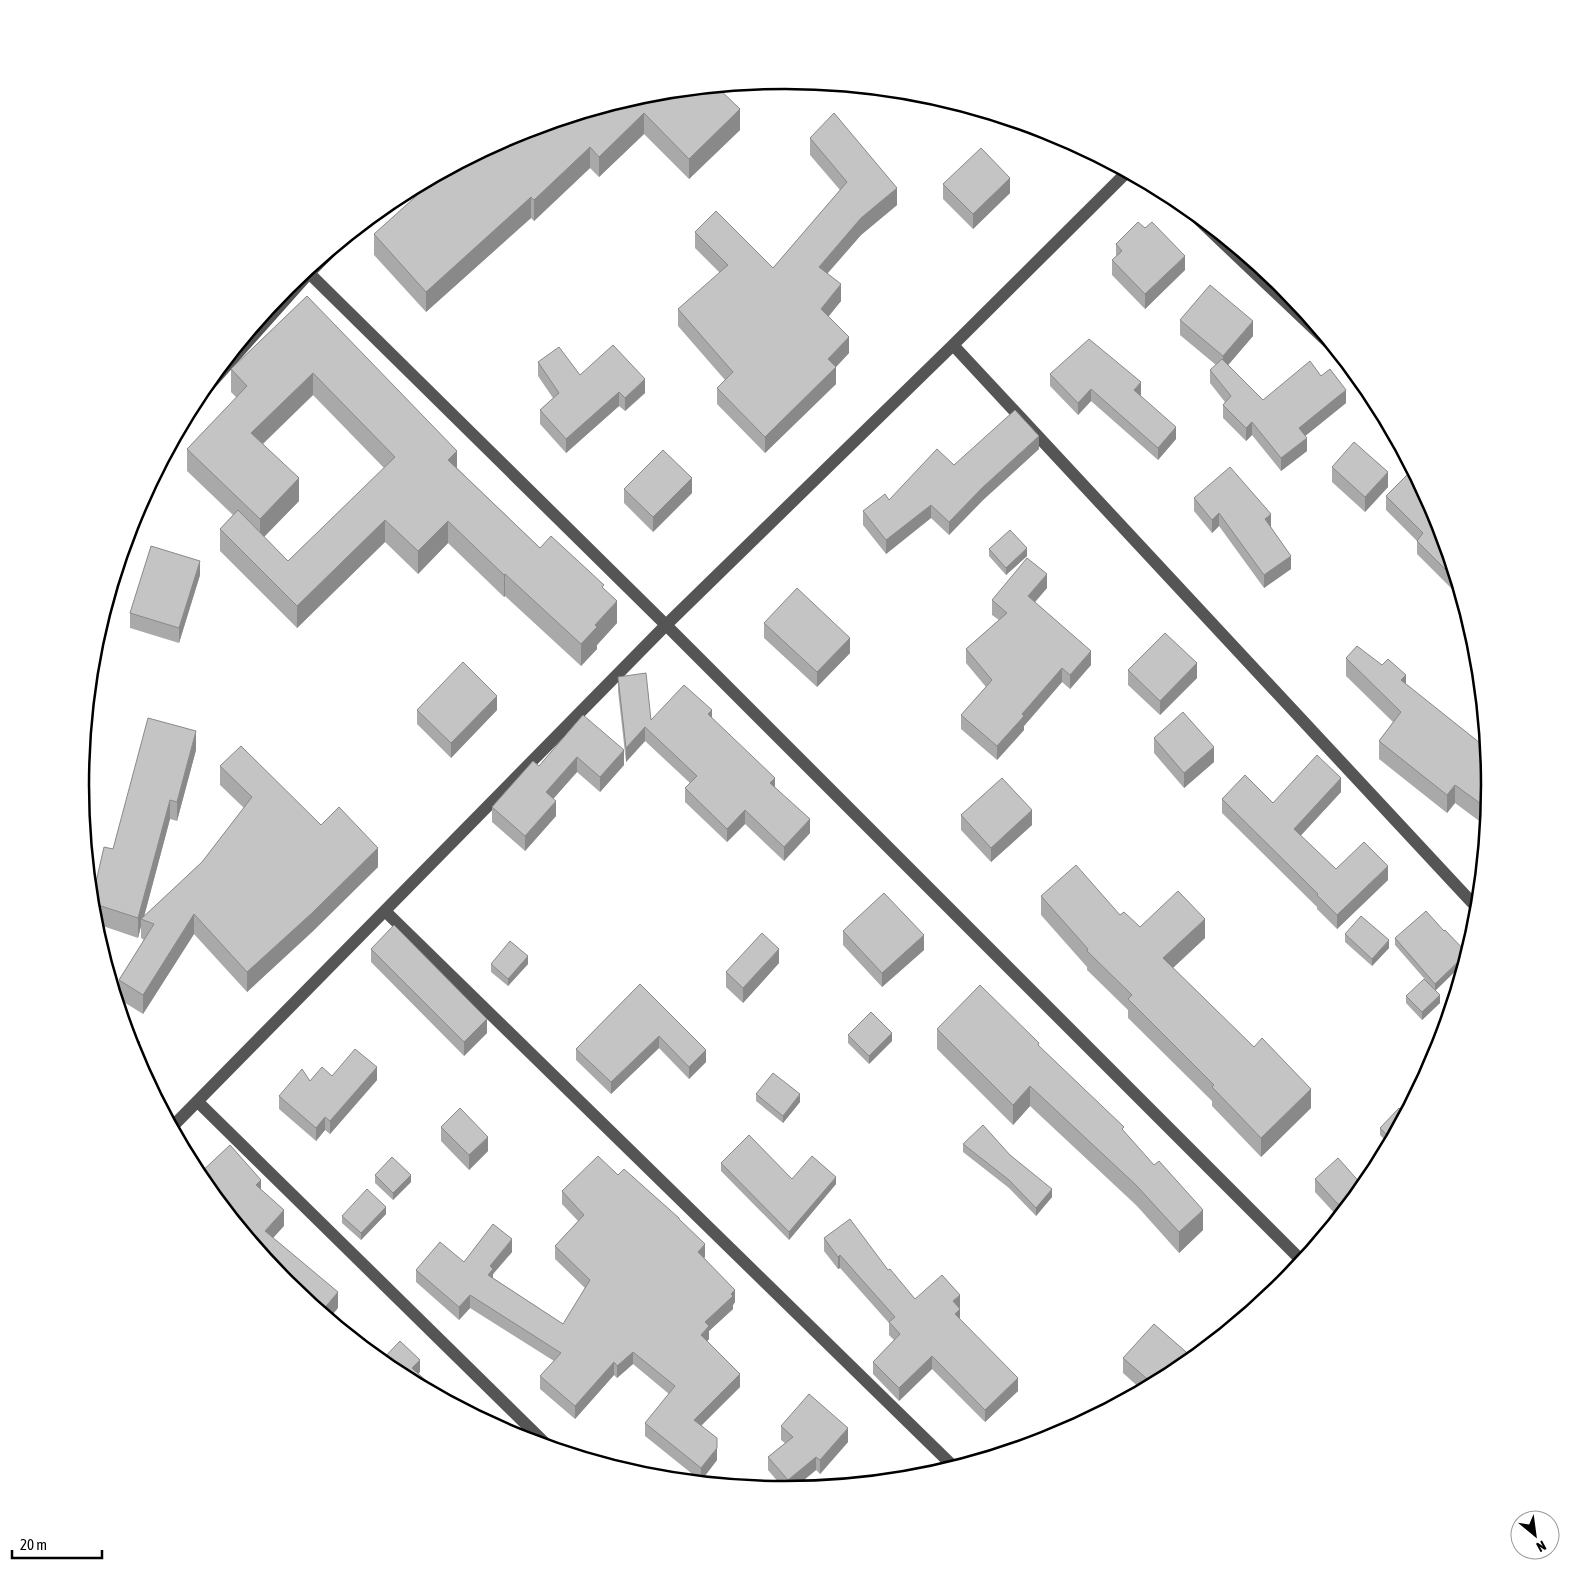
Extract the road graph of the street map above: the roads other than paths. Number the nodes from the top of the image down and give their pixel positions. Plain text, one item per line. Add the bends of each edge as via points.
1 (1122, 176) edge
2 (1239, 257) edge
3 (312, 276) edge
4 (1286, 302) edge
5 (953, 344) junction
6 (666, 625) junction
7 (1471, 902) edge
8 (385, 910) junction
9 (198, 1102) junction
10 (177, 1123) edge
11 (1297, 1255) edge
12 (538, 1435) edge
13 (949, 1462) edge

1 - 5 street
2 - 4 street
3 - 6 street
5 - 6 street
5 - 7 street
6 - 8 street
6 - 11 street
8 - 9 street
8 - 13 street
9 - 10 street
9 - 12 street

